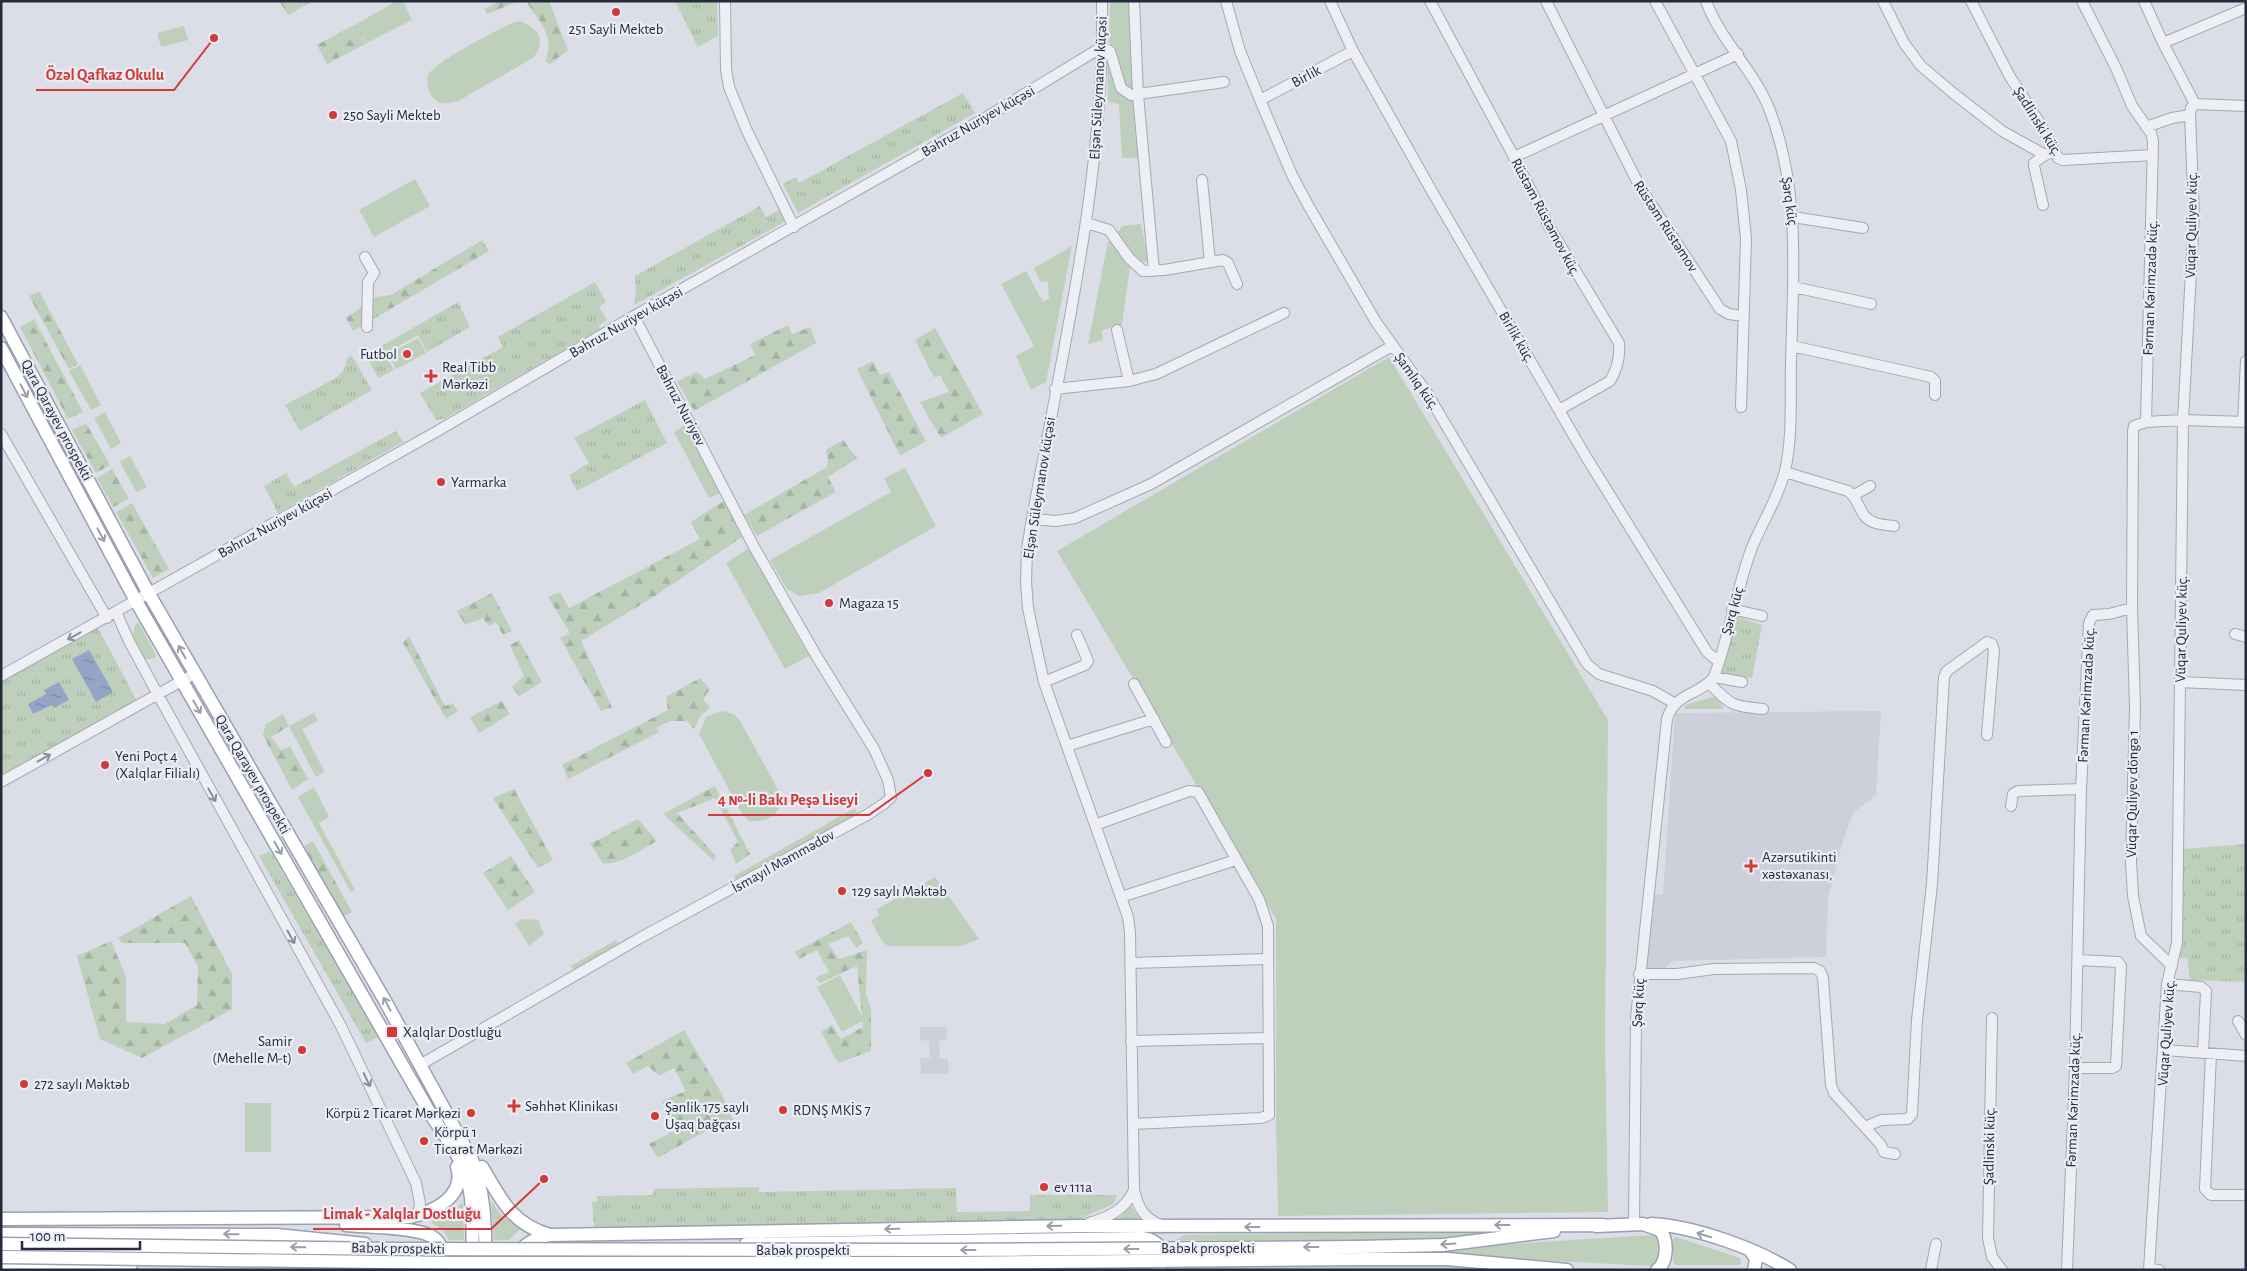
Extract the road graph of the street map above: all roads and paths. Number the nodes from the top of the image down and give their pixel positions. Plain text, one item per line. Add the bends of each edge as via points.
1 (724, 1) edge
2 (1102, 1) edge
3 (1134, 1) edge
4 (1226, 1) edge
5 (1330, 1) edge
6 (1430, 1) edge
7 (1546, 1) edge
8 (1655, 1) edge
9 (1706, 1) edge
10 (1883, 1) edge
11 (1971, 1) edge
12 (2082, 1) edge
13 (2144, 1) edge
14 (2246, 8) edge
15 (2163, 43) junction
16 (1102, 47) junction
17 (1353, 51) junction
18 (1738, 54) junction
19 (1694, 75) junction
20 (1224, 82) dead end
21 (1138, 95) junction
22 (1260, 100) junction
23 (2195, 104) junction
24 (2246, 106) edge
25 (2190, 115) junction
26 (1604, 117) junction
27 (2146, 127) junction
28 (2049, 153) junction
29 (2153, 155) junction
30 (1514, 157) junction
31 (1202, 180) dead end
32 (2043, 205) dead end
33 (1793, 217) junction
34 (1087, 223) junction
35 (794, 227) junction
36 (1863, 228) dead end
37 (365, 257) dead end
38 (1210, 262) junction
39 (1154, 271) junction
40 (1237, 284) dead end
41 (1794, 287) junction
42 (1871, 304) dead end
43 (1284, 314) dead end
44 (634, 316) junction
45 (1744, 316) junction
46 (1, 317) edge
47 (367, 327) dead end
48 (1117, 330) dead end
49 (1392, 346) junction
50 (1792, 346) junction
51 (1, 348) edge
52 (2246, 361) edge
53 (1129, 381) junction
54 (1055, 389) junction
55 (1935, 395) dead end
56 (1741, 407) dead end
57 (1559, 410) junction
58 (2183, 420) junction
59 (2146, 422) junction
60 (2244, 422) edge
61 (1, 434) edge
62 (1785, 472) junction
63 (1870, 486) dead end
64 (727, 494) joint
65 (1854, 495) junction
66 (1032, 519) junction
67 (1894, 526) dead end
68 (150, 594) junction
69 (136, 601) junction
70 (1732, 608) junction
71 (2132, 608) junction
72 (112, 615) junction
73 (1762, 616) dead end
74 (2235, 634) dead end
75 (1077, 635) dead end
76 (2246, 637) edge
77 (1719, 662) junction
78 (194, 674) junction
79 (1, 676) edge
80 (182, 680) junction
81 (1712, 680) junction
82 (1044, 682) junction
83 (1742, 682) dead end
84 (2180, 682) junction
85 (1134, 684) dead end
86 (2246, 684) edge
87 (157, 693) junction
88 (1674, 703) junction
89 (1763, 709) dead end
90 (1154, 719) junction
91 (1986, 735) dead end
92 (1166, 742) dead end
93 (1067, 746) junction
94 (1, 782) edge
95 (2081, 790) junction
96 (2011, 806) dead end
97 (1095, 825) junction
98 (1236, 860) junction
99 (1122, 897) junction
100 (1268, 959) junction
101 (2078, 960) junction
102 (1130, 963) junction
103 (2172, 966) junction
104 (1640, 974) junction
105 (2167, 984) junction
106 (1992, 1018) dead end
107 (2238, 1020) dead end
108 (2246, 1035) edge
109 (405, 1038) junction
110 (1268, 1038) junction
111 (1131, 1041) junction
112 (2165, 1050) junction
113 (2207, 1053) junction
114 (2246, 1056) edge
115 (425, 1062) junction
116 (2075, 1068) junction
117 (437, 1097) junction
118 (431, 1115) junction
119 (1133, 1124) junction
120 (1865, 1127) junction
121 (461, 1129) junction
122 (1895, 1154) dead end
123 (482, 1166) junction
124 (1134, 1190) junction
125 (2246, 1195) edge
126 (418, 1215) junction
127 (1, 1219) edge
128 (274, 1219) junction
129 (1639, 1224) junction
130 (1603, 1225) junction
131 (1082, 1226) junction
132 (1164, 1226) junction
133 (1, 1234) edge
134 (550, 1235) junction
135 (1, 1244) edge
136 (1936, 1244) dead end
137 (402, 1249) junction
138 (565, 1249) junction
139 (1750, 1250) junction
140 (1359, 1253) junction
141 (1, 1257) edge
142 (337, 1262) junction
143 (565, 1262) junction
144 (1, 1266) edge
145 (1662, 1267) edge
146 (438, 1270) edge
147 (472, 1270) edge
148 (486, 1270) edge
149 (491, 1270) edge
150 (523, 1270) edge
151 (628, 1270) edge
152 (1158, 1270) edge
153 (1567, 1270) edge
154 (1754, 1270) edge
155 (1790, 1270) edge
156 (1931, 1270) edge
157 (2002, 1270) edge
158 (2067, 1270) edge
159 (2149, 1270) edge
160 (2159, 1270) edge

1 - 35 street via 729,87
2 - 16 street, Elşən Süleymanov küçəsi
3 - 21 street
4 - 22 street, Şamlıq küç. via 1240,51
5 - 17 street, Birlik küç.
6 - 30 street, Rüstəm Rüstəmov küç.
7 - 26 street, Rüstəm Rüstəmov
8 - 19 street
9 - 18 street, Şərq küç via 1721,34
10 - 28 street via 1904,43 1921,66 1952,94 2002,130
11 - 28 street, Şadlinski küç. via 2009,75 2040,124
12 - 27 street, Fərman Kərimzadə küç. via 2132,106
13 - 15 street
14 - 15 street
15 - 23 street
16 - 21 street via 1113,54 1123,91 1131,96
16 - 34 street, Elşən Süleymanov küçəsi
16 - 35 street, Bəhruz Nuriyev küçəsi
17 - 22 street, Birlik
17 - 57 street, Birlik küç.
18 - 19 street
18 - 33 street, Şərq küç via 1770,110 1788,181
19 - 26 street
19 - 45 street via 1731,141 1746,238
20 - 21 street
21 - 39 street
22 - 49 street, Şamlıq küç. via 1308,205
23 - 24 street
23 - 25 street, Vüqar Quliyev küç.
25 - 27 street
25 - 58 street, Vüqar Quliyev küç. via 2194,216
26 - 30 street
26 - 45 street, Rüstəm Rüstəmov via 1640,187 1720,309
27 - 29 street, Fərman Kərimzadə küç. via 2153,141
28 - 29 street, Şadlinski küç. via 2063,160
28 - 32 street via 2034,163
29 - 59 street, Fərman Kərimzadə küç.
30 - 57 street, Rüstəm Rüstəmov küç. via 1565,256 1619,343 1615,374 1610,381
31 - 38 street
33 - 36 street
33 - 41 street, Şərq küç
34 - 39 street via 1109,230 1136,266 1143,271
34 - 54 street, Elşən Süleymanov küçəsi
35 - 44 street, Bəhruz Nuriyev küçəsi
37 - 47 street via 374,273 368,282
38 - 39 street
38 - 40 street via 1223,260 1228,263
41 - 42 street
41 - 50 street, Şərq küç
43 - 53 street via 1156,374
44 - 64 street, Bəhruz Nuriyev
44 - 68 street, Bəhruz Nuriyev küçəsi
45 - 56 street
46 - 68 main road, Qara Qarayev prospekti
48 - 53 street
49 - 66 street via 1152,484 1075,518 1056,521
49 - 88 street, Şamlıq küç. via 1427,393 1590,667 1605,676 1653,690
50 - 55 street via 1931,377 1935,381
50 - 62 street, Şərq küç
51 -> 69 main road, Qara Qarayev prospekti
52 - 60 street
53 - 54 street
54 - 66 street, Elşən Süleymanov küçəsi
57 - 77 street, Birlik küç. via 1707,652
58 - 59 street
58 - 60 street
58 - 84 street, Vüqar Quliyev küç.
59 - 71 street via 2134,426 2133,431
61 - 72 street
62 - 65 street
62 - 70 street, Şərq küç via 1751,550
63 - 65 street
64 - 115 street, İsmayıl Məmmədov via 784,600 874,749 888,780 891,797 867,815 640,938
65 - 67 street via 1867,519
66 - 82 street, Elşən Süleymanov küçəsi via 1027,595
68 - 69 street
78 -> 68 main road, Qara Qarayev prospekti
69 - 72 street
69 - 80 main road, Qara Qarayev prospekti
70 - 73 street
70 - 77 street, Şərq küç
71 - 95 street, Fərman Kərimzadə küç. via 2093,615 2089,622
71 - 103 street, Vüqar Quliyev döngə 1 via 2135,708 2130,862 2133,896 2141,936
72 -> 79 street
72 - 87 street
74 - 76 street
75 - 82 street via 1088,661
77 - 81 street, Şərq küç
78 - 80 street
109 -> 78 main road, Qara Qarayev prospekti
80 - 87 street
80 -> 118 main road, Qara Qarayev prospekti
81 - 83 street
81 - 88 street
81 - 89 street via 1729,703
82 - 93 street, Elşən Süleymanov küçəsi
84 - 86 street
84 - 103 street, Vüqar Quliyev küç. via 2177,943
85 - 90 street
94 -> 87 street
87 -> 126 street via 341,1026 416,1183 420,1203
88 - 104 street, Şərq küç via 1664,739
90 - 92 street
90 - 93 street
91 - 120 street via 1994,650 1987,642 1947,671 1944,677 1932,884 1917,1020 1912,1114 1906,1119 1881,1120
93 - 97 street, Elşən Süleymanov küçəsi
95 - 96 street via 2018,791 2013,794
95 - 101 street, Fərman Kərimzadə küç.
97 - 98 street via 1188,791 1196,791
97 - 99 street, Elşən Süleymanov küçəsi
98 - 99 street
98 - 100 street via 1267,919
99 - 102 street, Elşən Süleymanov küçəsi via 1129,924
100 - 102 street
100 - 110 street
101 - 116 street, Fərman Kərimzadə küç.
101 - 116 street via 2118,962 2121,966 2116,1066
102 - 111 street, Elşən Süleymanov küçəsi
103 - 105 street, Vüqar Quliyev küç.
104 - 120 street via 1808,966 1820,971 1831,1085 1834,1093
104 - 129 street, Şərq küç via 1636,1032
105 - 112 street, Vüqar Quliyev küç.
105 - 113 street via 2201,987 2206,991
106 - 157 street, Şadlinski küç. via 1988,1238 1992,1257
107 - 108 street
109 - 115 street
109 - 117 main road, Qara Qarayev prospekti
110 - 111 street
110 - 119 street via 1270,1110 1266,1118
111 - 119 street, Elşən Süleymanov küçəsi
112 - 113 street
112 - 159 street, Vüqar Quliyev küç.
113 - 114 street
113 - 125 street via 2205,1189 2212,1194
115 - 121 street
116 - 158 street, Fərman Kərimzadə küç.
117 - 121 main road
117 - 148 main road, Qara Qarayev prospekti via 476,1170 482,1201
118 - 126 main road via 457,1166 459,1179 455,1191 444,1203
118 - 147 main road, Qara Qarayev prospekti via 464,1170 470,1199
119 - 124 street, Elşən Süleymanov küçəsi
120 - 122 street via 1884,1152
121 - 123 main road
123 - 134 main road via 513,1216 528,1228
123 - 149 main road via 487,1190
124 - 131 street via 1120,1210
124 - 132 street via 1144,1214
126 - 128 main road
127 - 128 main road
128 - 146 main road via 423,1233 440,1244 443,1258
129 - 130 main road, Babək prospekti
139 -> 129 main road, Babək prospekti via 1681,1228
129 - 145 main road via 1655,1227 1663,1234
130 -> 132 main road, Babək prospekti
130 -> 140 main road, Babək prospekti
131 - 132 main road, Babək prospekti
131 -> 134 main road, Babək prospekti
137 -> 133 main road, bridge via 277,1235
134 - 150 main road via 531,1240 523,1248 520,1260
137 -> 135 main road, Babək prospekti, bridge
136 - 156 street
137 - 138 main road, Babək prospekti, bridge
140 -> 138 main road, Babək prospekti, bridge
138 - 152 main road, bridge via 1133,1237 1159,1244 1162,1263
139 - 154 main road via 1756,1259
139 - 155 main road, Babək prospekti
140 - 143 main road, Babək prospekti, bridge via 952,1263
140 - 153 main road, Babək prospekti
141 - 142 main road, Babək prospekti, bridge
142 - 143 main road, Babək prospekti, bridge
142 - 144 main road, bridge
143 - 151 main road, bridge
159 - 160 street

